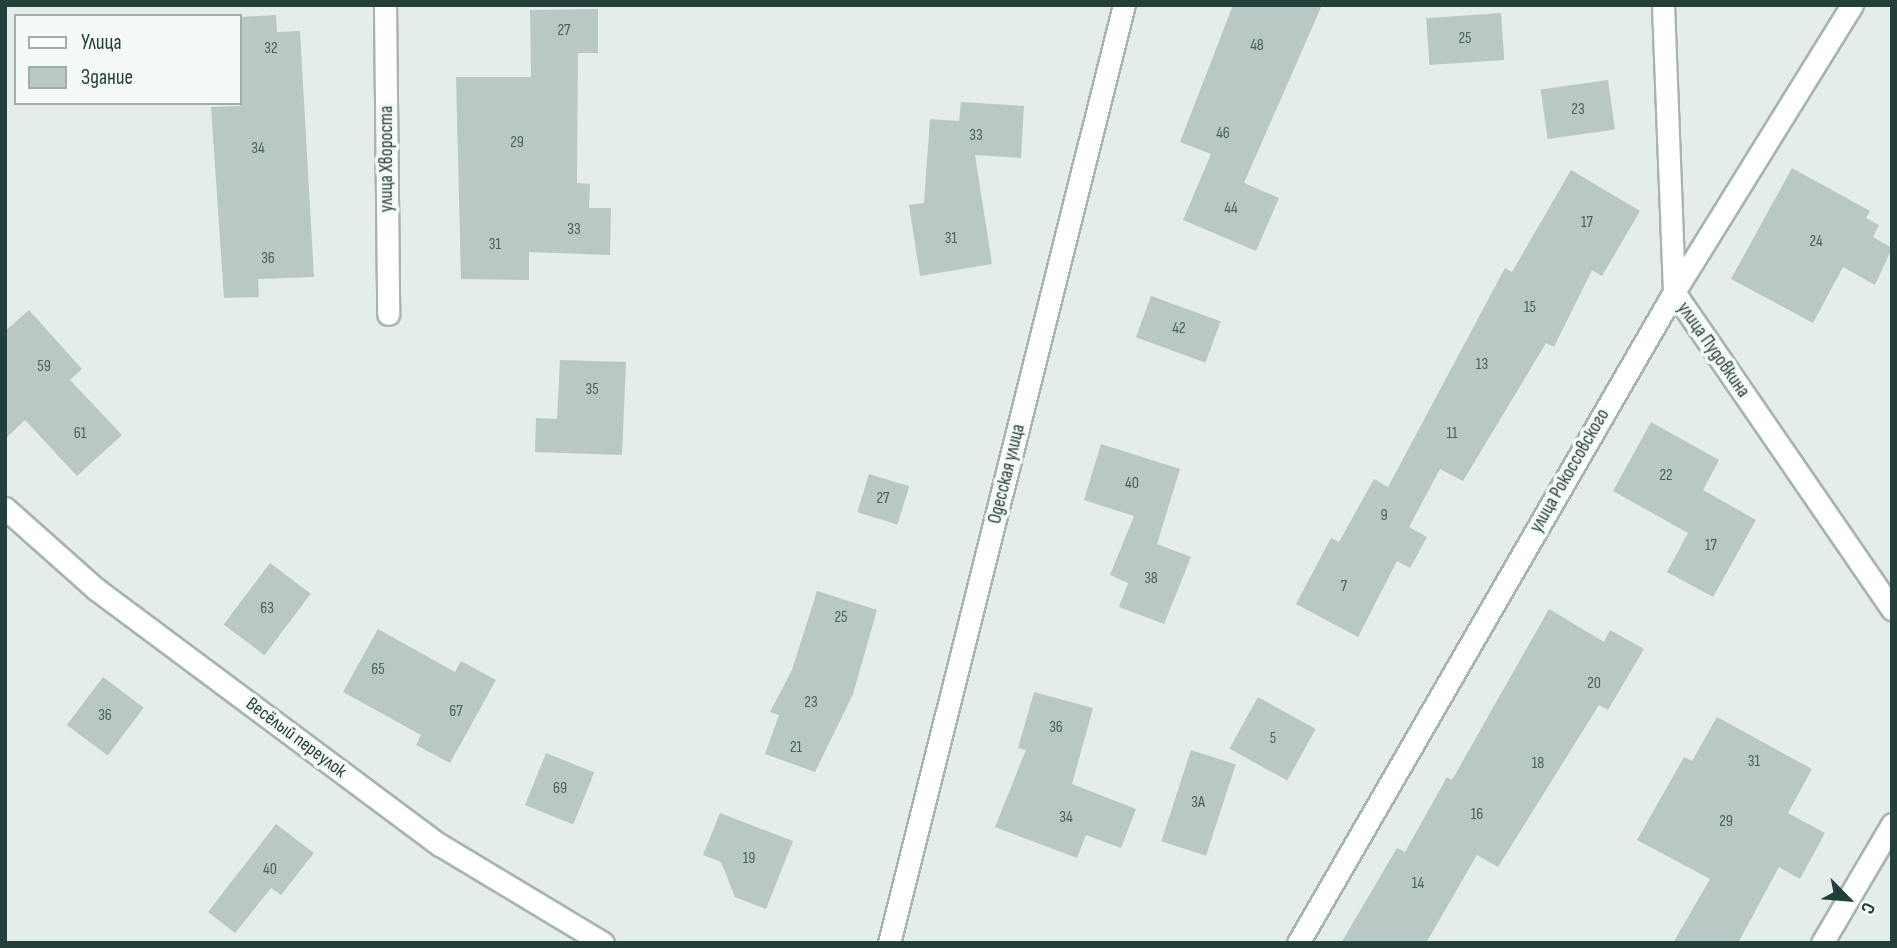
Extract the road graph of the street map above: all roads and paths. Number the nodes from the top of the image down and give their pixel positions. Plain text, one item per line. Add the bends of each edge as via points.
1 (386, 5) edge
2 (1124, 5) edge
3 (1663, 5) edge
4 (1852, 5) edge
5 (1674, 292) junction
6 (388, 314) dead end
7 (5, 509) edge
8 (1892, 609) edge
9 (1892, 824) edge
10 (603, 943) edge
11 (889, 943) edge
12 (1298, 943) edge
13 (1822, 943) edge

1 - 6 street, улица Хвороста
2 - 11 street, Одесская улица
3 - 5 street, улица Пудовкина
4 - 5 street, улица Рокоссовского
5 - 8 street, улица Пудовкина
5 - 12 street, улица Рокоссовского
7 - 10 street, Весёлый переулок via 96,589 440,845
9 - 13 street

